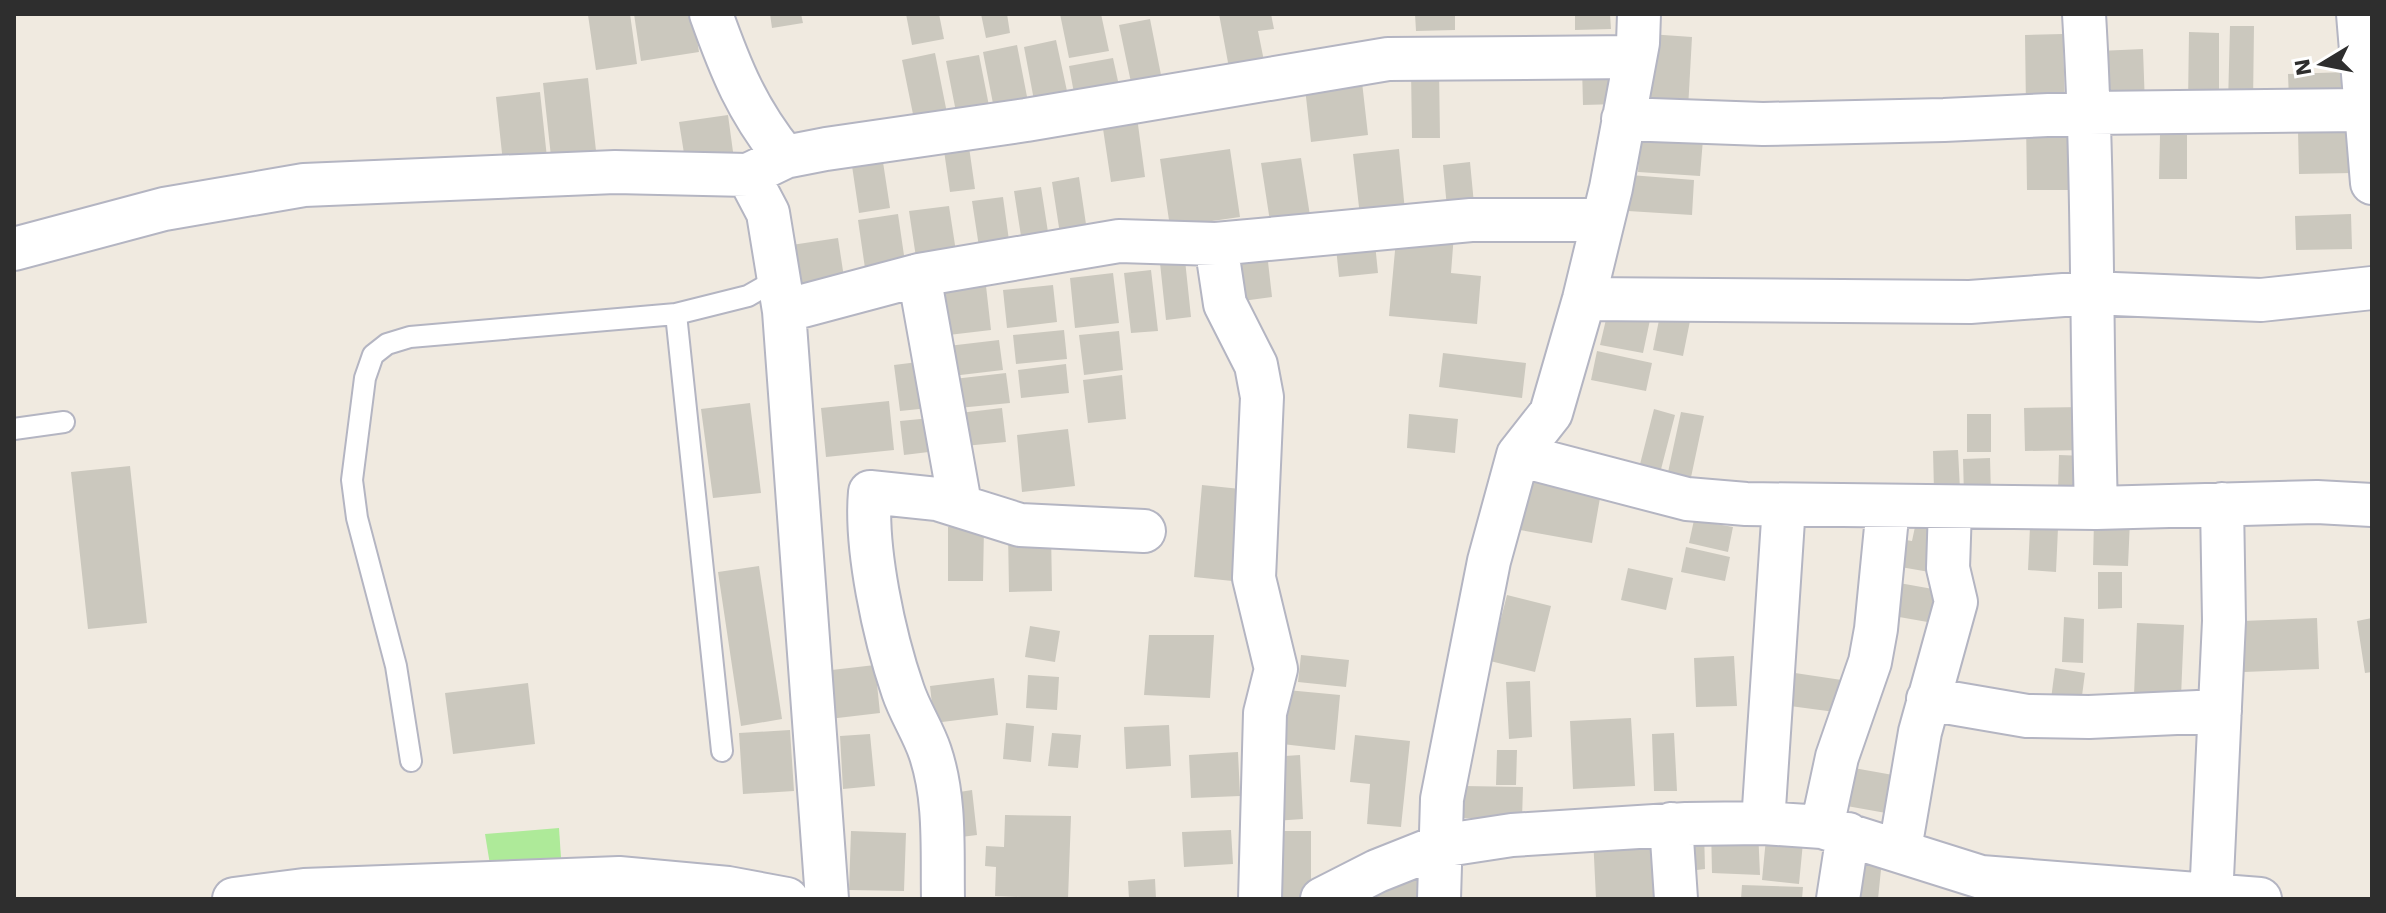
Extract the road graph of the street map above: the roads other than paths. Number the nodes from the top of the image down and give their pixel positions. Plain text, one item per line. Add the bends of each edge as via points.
1 (711, 14) edge
2 (1639, 14) edge
3 (2084, 14) edge
4 (2358, 14) edge
5 (1635, 57) junction
6 (2366, 89) edge
7 (2090, 113) junction
8 (1623, 119) junction
9 (766, 166) junction
10 (2372, 183) edge
11 (1603, 220) junction
12 (1216, 244) junction
13 (14, 249) edge
14 (919, 275) junction
15 (2372, 288) edge
16 (2090, 293) junction
17 (780, 295) junction
18 (1584, 299) junction
19 (676, 314) junction
20 (64, 422) dead end
21 (14, 429) edge
22 (1518, 455) junction
23 (960, 504) junction
24 (2222, 504) junction
25 (1784, 505) junction
26 (2372, 505) edge
27 (1888, 507) junction
28 (1950, 508) junction
29 (2096, 508) junction
30 (1144, 531) dead end
31 (1928, 699) junction
32 (2220, 711) junction
33 (722, 751) dead end
34 (411, 761) dead end
35 (1763, 823) junction
36 (1671, 824) junction
37 (1835, 831) junction
38 (1440, 846) junction
39 (1900, 849) junction
40 (2038, 890) edge
41 (489, 892) edge
42 (373, 894) edge
43 (2211, 897) edge
44 (234, 899) edge
45 (787, 899) edge
46 (827, 899) edge
47 (943, 899) edge
48 (1260, 899) edge
49 (1322, 899) edge
50 (1439, 899) edge
51 (1676, 899) edge
52 (1838, 899) edge
53 (2260, 899) edge

1 - 9 street via 740,92 759,124
2 - 5 street
3 - 7 street
4 - 6 street
5 - 8 street
5 - 9 street via 1388,59
6 - 7 street
6 - 10 street
7 - 8 street via 1763,124
7 - 16 street
8 - 11 street
9 - 13 street via 304,185 164,209
9 - 17 street
11 - 12 street via 1471,220
11 - 18 street
12 - 14 street via 1119,241
12 - 48 street via 1225,304 1256,365 1262,397 1254,578 1276,669 1265,713
14 - 17 street
14 - 23 street
15 - 16 street via 2261,300
16 - 18 street via 1955,302
16 - 29 street
17 - 19 lane via 748,296
17 - 46 street
18 - 22 street via 1551,413
19 - 33 lane
19 - 34 lane via 410,337 373,355 365,378 352,480 396,666
20 - 21 lane
22 - 25 street via 1687,499
22 - 38 street via 1489,561 1442,799
23 - 30 street via 1020,525
23 - 47 street via 870,492 867,522 892,656 931,753 942,817
24 - 26 street
24 - 29 street
24 - 32 street
25 - 27 street
25 - 35 street
27 - 28 street
27 - 37 street via 1874,640 1837,757
28 - 29 street
28 - 31 street via 1948,568 1956,602
31 - 32 street via 2027,716
31 - 39 street
32 - 43 street
35 - 36 street
35 - 37 street
36 - 38 street via 1512,835
36 - 51 street
37 - 39 street
37 - 52 street
38 - 49 street
38 - 50 street
39 - 40 street
40 - 43 street
41 - 42 street
41 - 45 street via 619,878
42 - 44 street via 304,890
43 - 53 street

